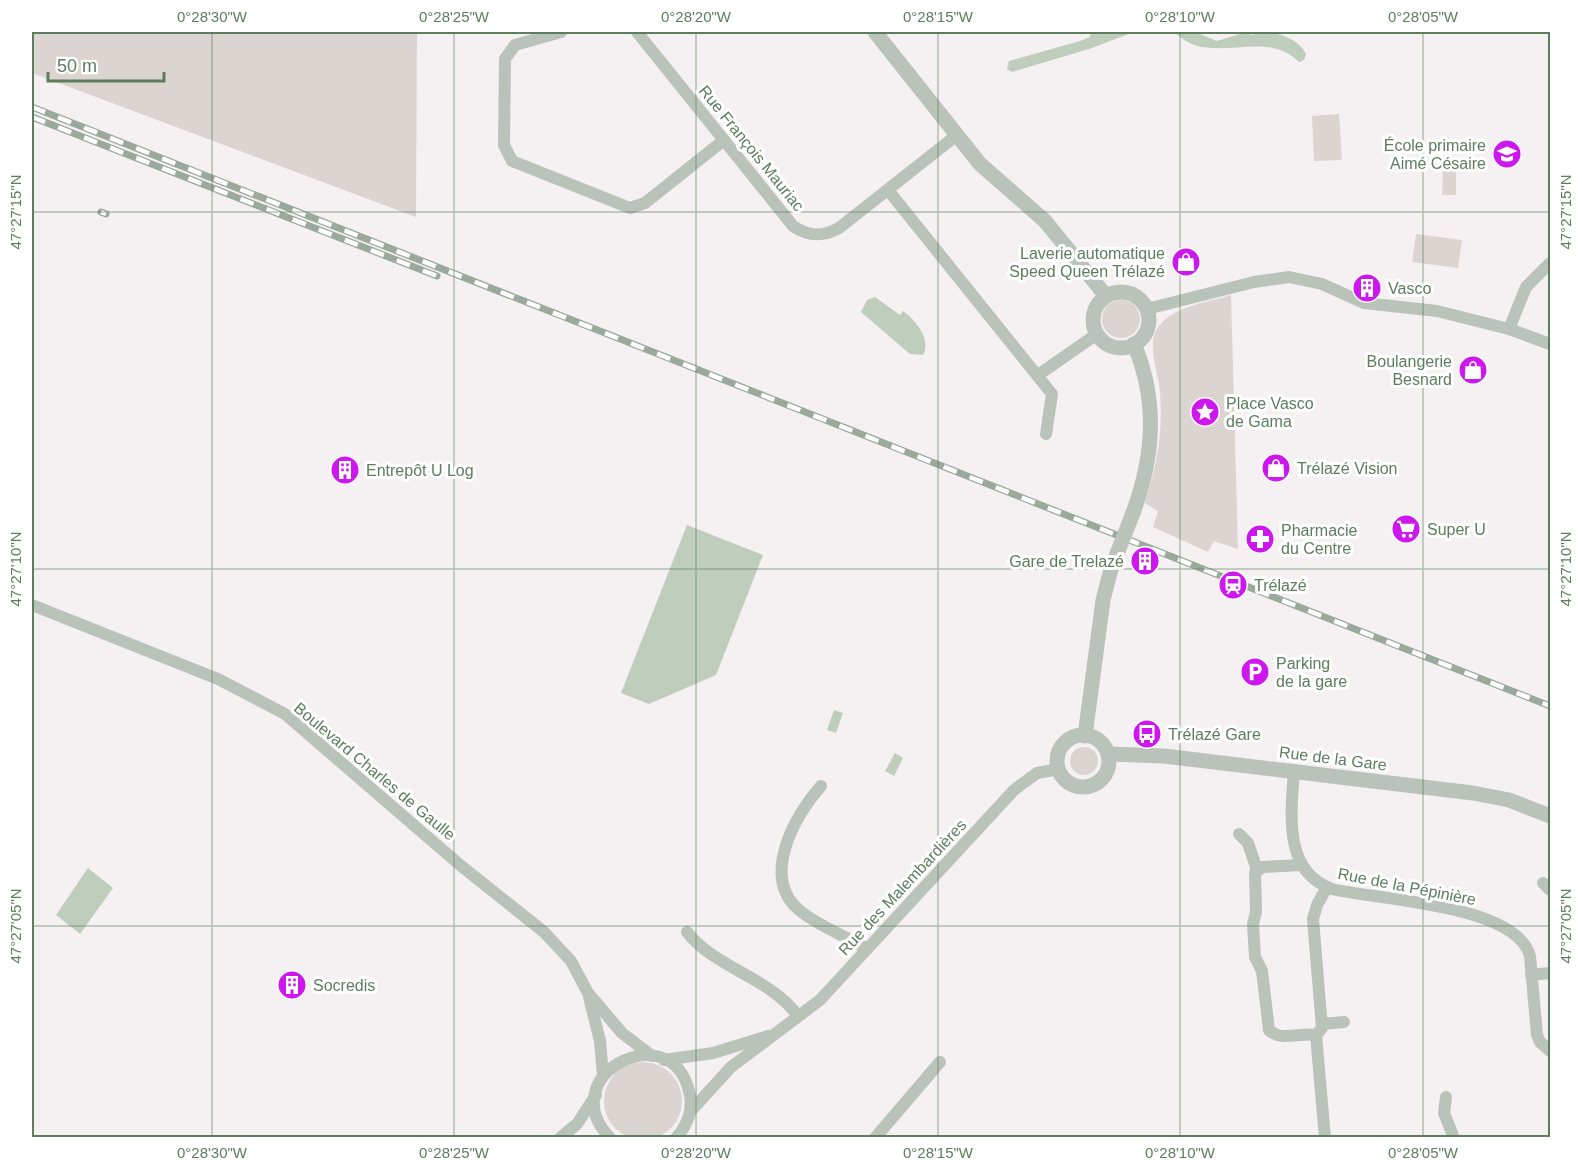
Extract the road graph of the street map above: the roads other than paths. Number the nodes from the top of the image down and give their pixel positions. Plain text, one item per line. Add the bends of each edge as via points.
1 (561, 32) edge
2 (637, 32) edge
3 (875, 32) edge
4 (957, 135) junction
5 (724, 140) junction
6 (888, 190) junction
7 (1551, 263) edge
8 (1106, 296) junction
9 (1147, 309) junction
10 (1509, 329) junction
11 (1097, 334) junction
12 (1134, 344) junction
13 (1551, 344) edge
14 (1038, 375) junction
15 (1046, 434) dead end
16 (32, 605) edge
17 (1085, 736) junction
18 (1108, 754) junction
19 (1059, 769) junction
20 (1294, 771) junction
21 (821, 786) dead end
22 (1551, 816) edge
23 (1239, 834) dead end
24 (1301, 865) junction
25 (1257, 870) junction
26 (1327, 887) junction
27 (687, 932) dead end
28 (867, 949) junction
29 (1551, 973) edge
30 (1531, 975) junction
31 (588, 993) junction
32 (798, 1016) junction
33 (1344, 1022) dead end
34 (1319, 1029) junction
35 (772, 1035) junction
36 (1551, 1051) edge
37 (652, 1056) junction
38 (664, 1060) junction
39 (940, 1062) dead end
40 (603, 1076) junction
41 (596, 1094) junction
42 (1446, 1097) dead end
43 (690, 1112) junction
44 (560, 1137) edge
45 (610, 1137) edge
46 (676, 1137) edge
47 (875, 1137) edge
48 (1325, 1137) edge
49 (1454, 1137) edge

1 - 5 street via 514,45 505,59 504,145 512,161 630,208 645,203
2 - 5 street, Rue François Mauriac
3 - 4 street
4 - 6 street, Rue François Mauriac
4 - 8 street via 993,177 1045,221
5 - 6 street, Rue François Mauriac via 794,225 808,234 840,228
6 - 14 street
7 - 10 street via 1526,287
8 - 9 street via 1129,293
8 - 11 street via 1094,312
9 - 10 street via 1254,282 1289,278 1322,284 1364,303 1437,311
9 - 12 street via 1147,329
10 - 13 street
11 - 12 street via 1114,346
11 - 14 street
12 - 17 street, bridge via 1146,376 1151,424 1145,476 1103,600
14 - 15 street via 1052,394
16 - 31 street, Boulevard Charles de Gaulle via 218,679 285,714 544,932 571,961
17 - 18 street via 1099,741
17 - 19 street via 1064,744 1058,758
18 - 19 street via 1106,773 1091,786 1071,784
18 - 20 street, Rue de la Gare via 1143,754
19 - 28 street, Rue des Malembardières via 1037,773 1014,790
20 - 22 street, Rue de la Gare via 1491,796
20 - 24 street via 1293,839
21 - 28 street via 809,799 783,854 783,885 799,910
23 - 25 street via 1248,843
24 - 25 street
24 - 26 street, Rue de la Pépinière
25 - 34 street via 1255,957 1262,971 1268,1027 1276,1036
26 - 30 street, Rue de la Pépinière via 1480,916 1522,941 1530,956
26 - 34 street via 1313,920
27 - 32 street via 701,947 784,999
28 - 32 street, Rue des Malembardières via 820,1000
29 - 30 street
30 - 36 street, Rue de la Pépinière via 1537,1035
31 - 37 street, Boulevard Charles de Gaulle via 622,1033
31 - 40 street, Boulevard Charles de Gaulle via 600,1041
32 - 35 street, Rue des Malembardières
33 - 34 street
34 - 48 street
35 - 38 street, Rue des Malembardières via 713,1053
35 - 43 street, Rue des Malembardières via 720,1077
37 - 38 street
37 - 40 street via 627,1058
38 - 43 street via 686,1081 691,1096
39 - 47 street
40 - 41 street
41 - 44 street via 577,1124
41 - 45 street via 598,1119
42 - 49 street via 1444,1113
43 - 46 street, Rue des Malembardières

